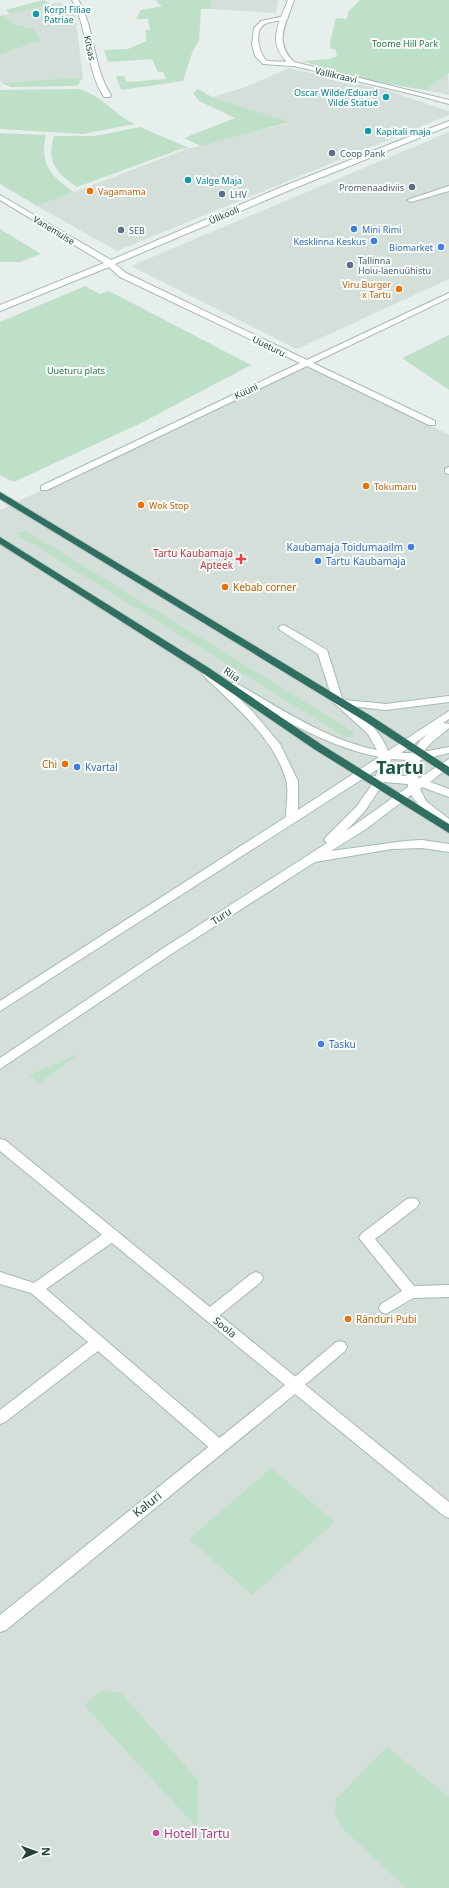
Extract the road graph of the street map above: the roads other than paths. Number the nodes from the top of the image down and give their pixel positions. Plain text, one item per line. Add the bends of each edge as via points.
1 (75, 0) edge
2 (291, 0) edge
3 (285, 18) junction
4 (292, 64) junction
5 (107, 95) dead end
6 (449, 102) edge
7 (449, 123) edge
8 (449, 188) edge
9 (0, 198) edge
10 (411, 200) dead end
11 (109, 263) junction
12 (449, 295) edge
13 (0, 308) edge
14 (306, 363) junction
15 (432, 423) dead end
16 (44, 488) dead end
17 (0, 495) edge
18 (0, 540) edge
19 (284, 628) dead end
20 (204, 670) junction
21 (449, 699) edge
22 (338, 701) junction
23 (449, 714) edge
24 (449, 722) edge
25 (406, 744) junction
26 (449, 750) edge
27 (420, 755) junction
28 (387, 756) junction
29 (446, 767) edge
30 (373, 779) junction
31 (416, 784) junction
32 (449, 793) edge
33 (401, 798) junction
34 (292, 818) junction
35 (449, 825) edge
36 (449, 829) edge
37 (449, 848) edge
38 (309, 860) junction
39 (0, 1007) edge
40 (0, 1064) edge
41 (0, 1144) edge
42 (412, 1203) dead end
43 (112, 1235) junction
44 (0, 1278) edge
45 (256, 1278) dead end
46 (36, 1289) junction
47 (449, 1291) edge
48 (411, 1292) junction
49 (386, 1308) dead end
50 (210, 1315) junction
51 (98, 1343) junction
52 (340, 1347) dead end
53 (295, 1385) junction
54 (0, 1418) edge
55 (218, 1446) junction
56 (449, 1511) edge
57 (0, 1625) edge

1 - 5 street, Kitsas via 83,11 99,84
2 - 3 street
3 - 4 street via 278,48
3 - 4 street, Vallikraavi via 263,22 257,28 255,44 258,56 265,63
4 - 6 street, Vallikraavi
7 - 11 street, Ülikooli
8 - 10 street
9 - 11 street, Vanemuise
11 - 13 street, Ülikooli
11 - 14 street, Uueturu via 123,275
12 - 14 street, Küüni
14 - 15 street, Uueturu
14 - 16 street, Küüni
17 - 22 highway
18 - 20 highway, Riia
19 - 22 street via 323,652
20 - 28 street via 328,738 358,750
20 - 30 highway, Riia
20 - 34 street via 249,714 275,744 292,781
21 - 22 street via 386,707
22 - 25 highway
22 - 28 street via 371,731
23 - 25 street
24 - 27 street via 425,742
25 - 27 highway
25 - 28 street
26 - 27 street
27 - 28 street
27 - 29 highway
27 - 31 street
28 - 30 street
28 - 30 street
29 - 31 street, Turu
30 - 31 street
30 - 33 highway, Riia
30 - 34 street
30 - 38 street via 375,791 353,818
31 - 32 street
31 - 33 street, Turu
31 - 35 street via 421,804
33 - 36 highway, Riia
33 - 38 street, Turu
34 - 39 street
37 - 38 street via 419,844 390,846
38 - 40 street, Turu via 169,950
41 - 43 street, Soola
42 - 48 street via 366,1238
43 - 46 street
43 - 50 street, Soola
44 - 46 street
45 - 50 street
46 - 51 street
47 - 48 street
48 - 49 street
50 - 53 street, Soola
51 - 54 street
51 - 55 street
52 - 53 street, Kaluri
53 - 55 street, Kaluri
53 - 56 street, Soola
55 - 57 street, Kaluri

